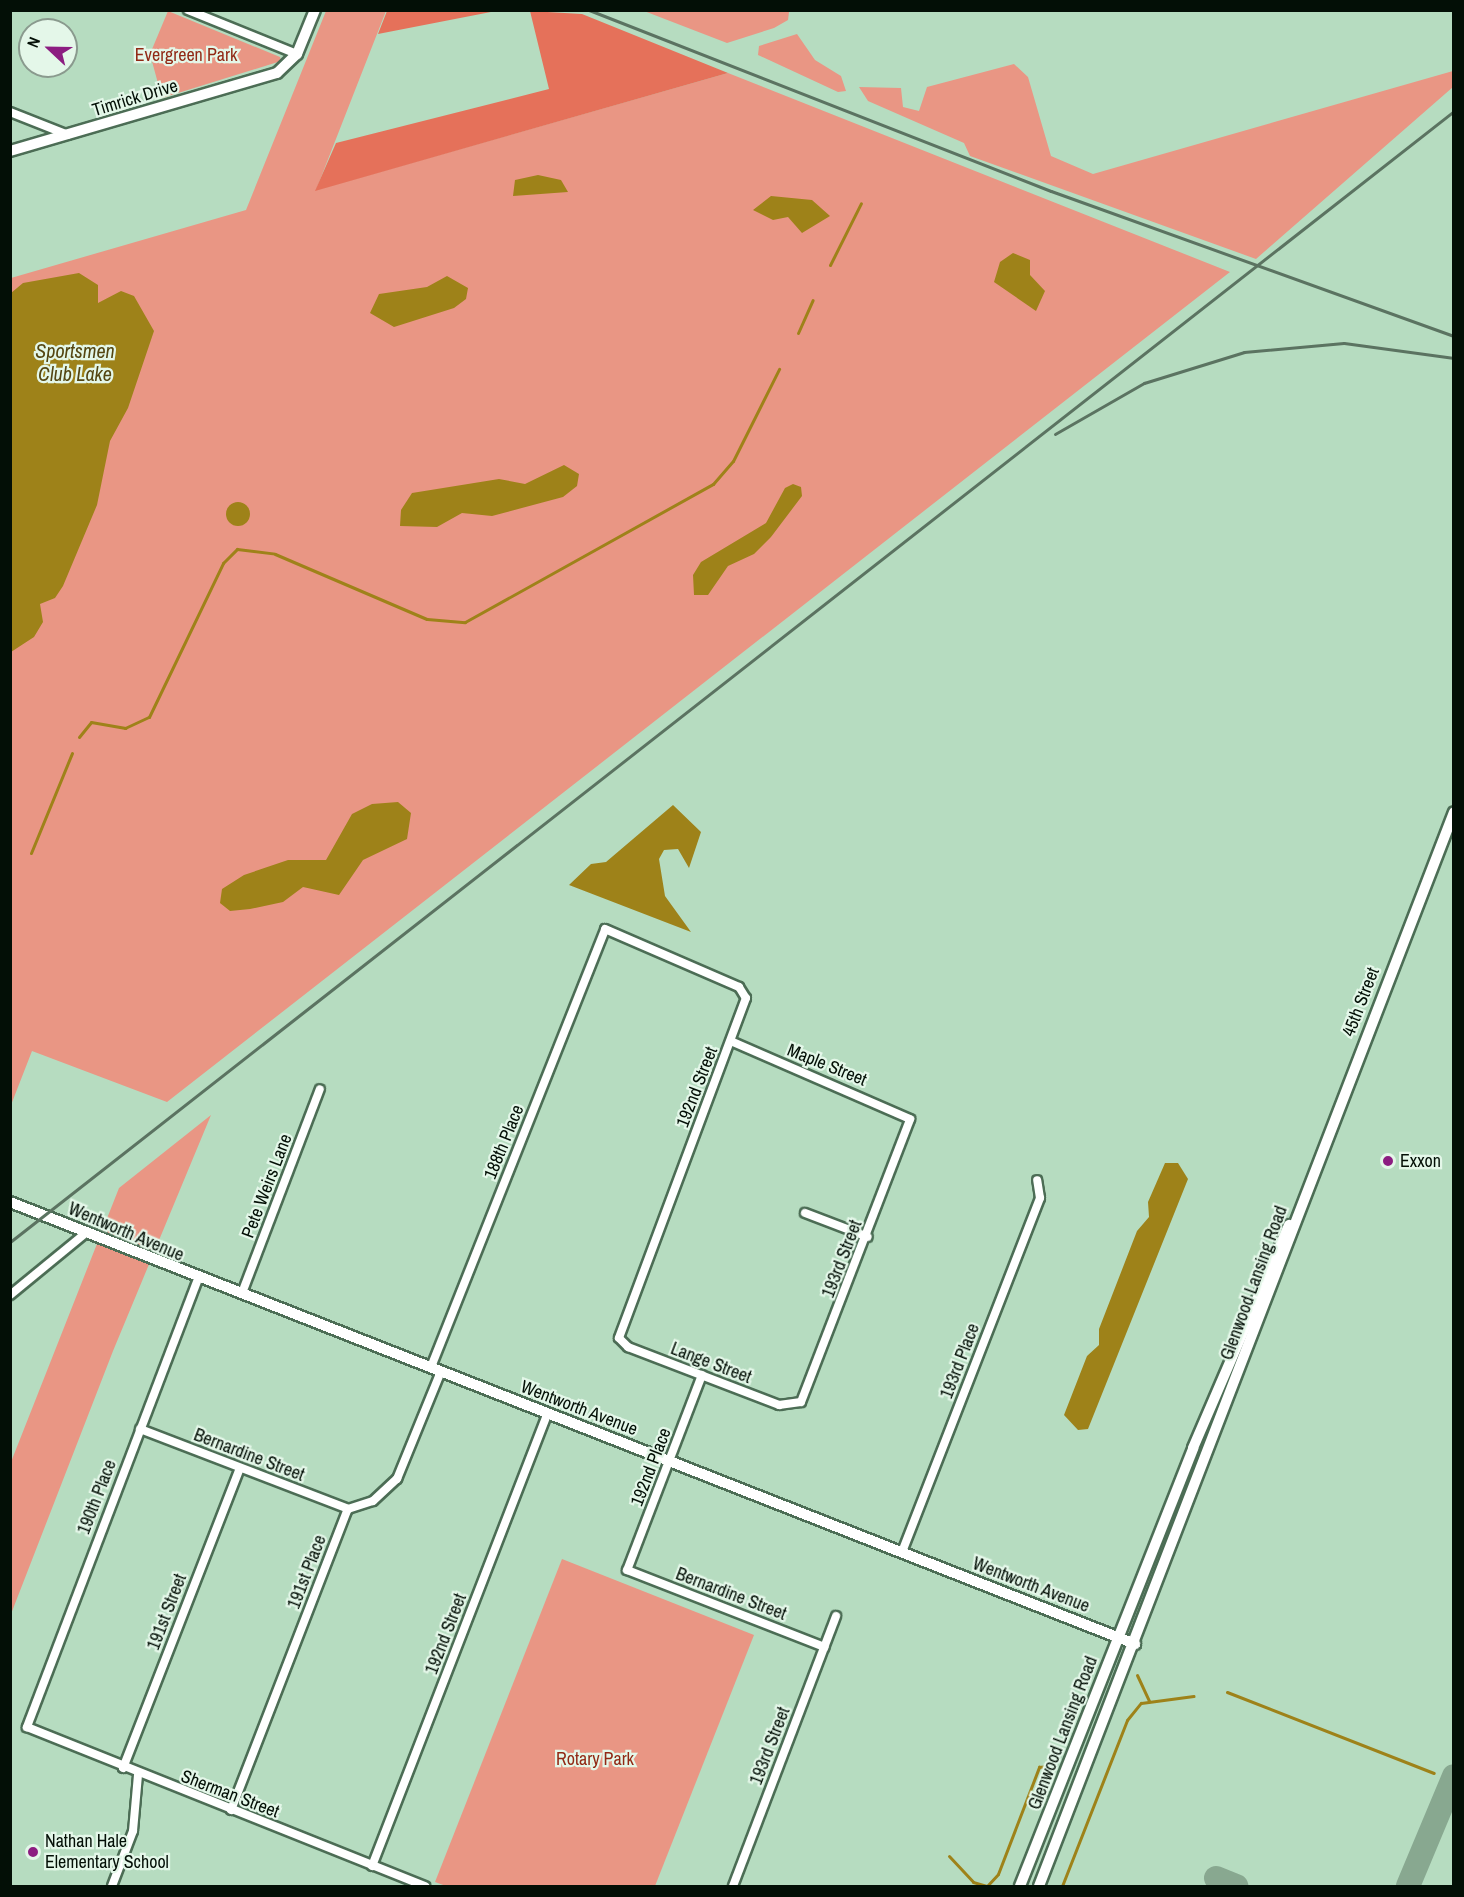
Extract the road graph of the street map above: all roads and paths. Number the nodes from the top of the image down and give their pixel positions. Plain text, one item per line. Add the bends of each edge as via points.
1 (188, 10) edge
2 (315, 10) edge
3 (297, 54) junction
4 (10, 112) edge
5 (69, 135) junction
6 (10, 151) edge
7 (1454, 812) edge
8 (605, 929) joint
9 (731, 1041) junction
10 (320, 1089) dead end
11 (910, 1119) joint
12 (1037, 1180) dead end
13 (10, 1202) edge
14 (1300, 1204) junction
15 (805, 1213) dead end
16 (87, 1232) junction
17 (867, 1237) junction
18 (198, 1279) junction
19 (242, 1293) junction
20 (10, 1295) edge
21 (619, 1338) joint
22 (436, 1369) junction
23 (702, 1375) junction
24 (795, 1407) joint
25 (548, 1413) junction
26 (140, 1429) junction
27 (670, 1461) junction
28 (240, 1468) junction
29 (348, 1509) junction
30 (902, 1552) junction
31 (627, 1570) joint
32 (836, 1616) dead end
33 (1118, 1637) junction
34 (1136, 1644) junction
35 (824, 1647) junction
36 (27, 1727) joint
37 (123, 1768) junction
38 (138, 1775) junction
39 (231, 1810) junction
40 (372, 1866) junction
41 (112, 1887) edge
42 (425, 1887) edge
43 (733, 1887) edge
44 (1020, 1887) edge
45 (1039, 1887) edge

1 - 3 street
2 - 3 main road
3 - 5 main road, Timrick Drive via 277,73
4 - 5 street
5 - 6 main road, Timrick Drive
7 - 14 main road, 45th Street
8 - 9 street, 192nd Street via 743,989 746,1004
8 - 22 street, 188th Place
9 - 11 street, Maple Street
9 - 21 street, 192nd Street
10 - 19 street, Pete Weirs Lane
11 - 17 street, 193rd Street
12 - 30 street, 193rd Place via 1040,1198
13 - 16 main road, Wentworth Avenue
14 - 33 main road, Glenwood Lansing Road via 1268,1266
14 - 34 main road, Glenwood Lansing Road
15 - 17 street
16 - 18 main road, Wentworth Avenue
16 - 20 street
17 - 24 street, 193rd Street via 806,1394
18 - 19 main road, Wentworth Avenue
18 - 26 street, 190th Place
19 - 22 main road, Wentworth Avenue
21 - 23 street, Lange Street via 628,1347
22 - 25 main road, Wentworth Avenue
22 - 29 street via 397,1479 374,1501
23 - 24 street, Lange Street
23 - 27 street, 192nd Place
25 - 27 main road, Wentworth Avenue
25 - 40 street, 192nd Street
26 - 28 street, Bernardine Street
26 - 36 street, 190th Place
27 - 30 main road, Wentworth Avenue
27 - 31 street, 192nd Place
28 - 29 street, Bernardine Street
28 - 37 street, 191st Street
29 - 39 street, 191st Place
30 - 33 main road, Wentworth Avenue
31 - 35 street, Bernardine Street
32 - 35 street, 193rd Street
33 - 34 main road, Wentworth Avenue
33 - 44 main road, Glenwood Lansing Road
34 - 45 main road, Glenwood Lansing Road
35 - 43 street, 193rd Street
36 - 37 street, Sherman Street
37 - 38 street, Sherman Street
38 - 39 street, Sherman Street
38 - 41 street via 133,1831
39 - 40 street, Sherman Street
40 - 42 street, Sherman Street

